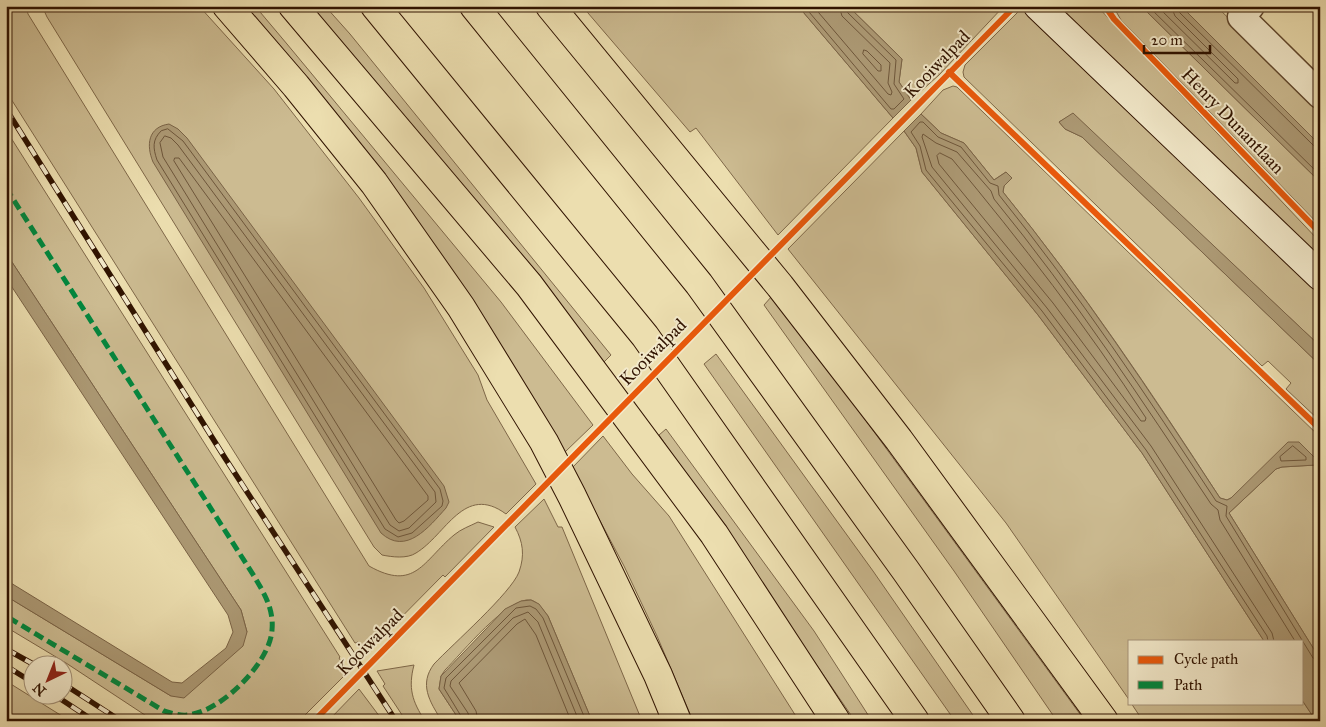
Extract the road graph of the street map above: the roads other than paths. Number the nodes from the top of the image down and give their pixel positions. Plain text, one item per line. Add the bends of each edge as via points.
1 (227, 6) edge
2 (293, 6) edge
3 (375, 6) edge
4 (474, 6) edge
5 (550, 6) edge
6 (1038, 6) edge
7 (1246, 12) edge
8 (1320, 95) edge
9 (1320, 276) edge
10 (677, 721) edge
11 (836, 721) edge
12 (915, 721) edge
13 (1011, 721) edge
14 (1104, 721) edge

1 - 10 highway via 374,183 461,307 544,442 658,675
2 - 11 highway via 529,285 714,534
3 - 12 highway via 645,336
4 - 13 highway via 699,284
5 - 14 highway via 780,286 899,440
6 - 9 main road
7 - 8 street

